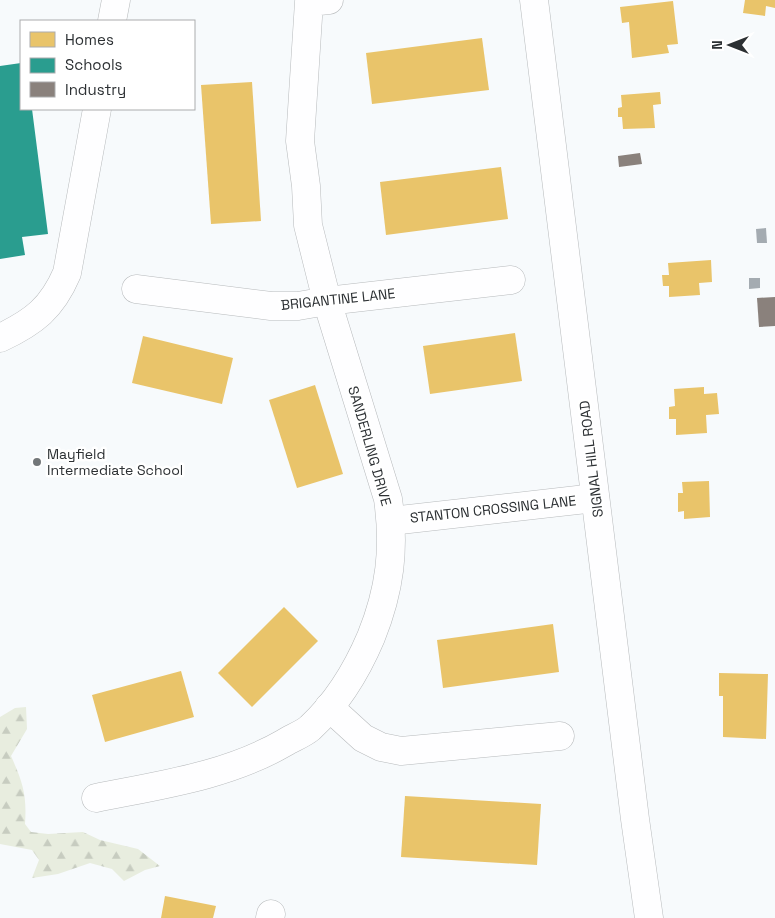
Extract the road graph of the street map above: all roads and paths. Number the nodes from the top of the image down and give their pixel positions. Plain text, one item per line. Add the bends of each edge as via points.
1 (116, 0) edge
2 (329, 0) edge
3 (534, 0) edge
4 (112, 20) edge
5 (97, 110) edge
6 (511, 280) dead end
7 (136, 289) dead end
8 (327, 301) junction
9 (0, 338) edge
10 (596, 498) junction
11 (391, 521) junction
12 (329, 707) junction
13 (560, 736) dead end
14 (96, 798) dead end
15 (649, 918) edge

1 - 4 street
2 - 8 street, SANDERLING DRIVE via 308,2 300,141 308,225
3 - 10 street, SIGNAL HILL ROAD
5 - 9 street via 67,273 60,290 35,318
6 - 8 street, BRIGANTINE LANE
7 - 8 street, BRIGANTINE LANE via 271,306
8 - 11 street, SANDERLING DRIVE via 388,499
10 - 11 street, STANTON CROSSING LANE
10 - 15 street, SIGNAL HILL ROAD
11 - 12 street, SANDERLING DRIVE via 390,572 380,614 350,679
12 - 13 street via 364,738 381,747 401,751
12 - 14 street, SANDERLING DRIVE via 309,729 236,766

